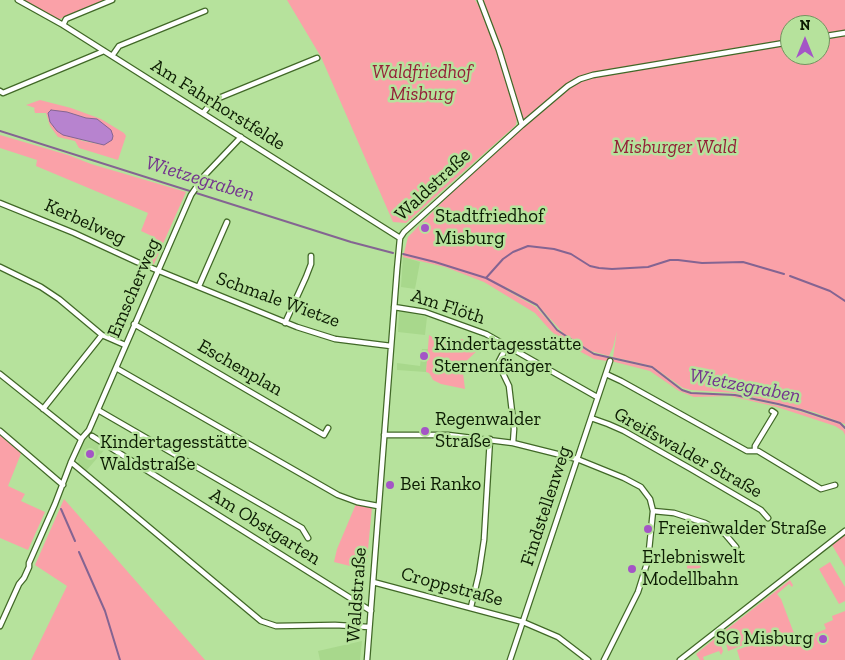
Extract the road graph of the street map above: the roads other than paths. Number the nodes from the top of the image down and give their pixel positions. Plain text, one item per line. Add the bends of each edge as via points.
1 (18, 0) edge
2 (112, 0) edge
3 (480, 0) edge
4 (204, 11) dead end
5 (63, 25) junction
6 (845, 33) edge
7 (830, 35) edge
8 (780, 44) edge
9 (104, 51) junction
10 (112, 56) junction
11 (317, 58) dead end
12 (0, 91) edge
13 (204, 113) junction
14 (522, 125) junction
15 (241, 137) junction
16 (0, 203) edge
17 (226, 222) dead end
18 (400, 238) junction
19 (311, 256) dead end
20 (0, 267) edge
21 (157, 270) junction
22 (199, 286) junction
23 (394, 307) junction
24 (285, 323) junction
25 (134, 324) junction
26 (102, 336) junction
27 (125, 345) junction
28 (391, 346) junction
29 (507, 346) junction
30 (610, 361) dead end
31 (116, 368) junction
32 (0, 374) edge
33 (606, 374) junction
34 (597, 397) junction
35 (43, 408) junction
36 (98, 410) junction
37 (772, 412) dead end
38 (591, 418) junction
39 (328, 428) dead end
40 (0, 431) edge
41 (384, 435) junction
42 (92, 436) dead end
43 (81, 439) junction
44 (490, 439) junction
45 (513, 443) junction
46 (756, 451) junction
47 (577, 459) junction
48 (71, 462) junction
49 (63, 485) junction
50 (835, 485) dead end
51 (378, 506) junction
52 (654, 511) junction
53 (768, 518) dead end
54 (845, 531) edge
55 (308, 538) dead end
56 (736, 547) dead end
57 (373, 582) junction
58 (471, 607) junction
59 (371, 611) junction
60 (523, 622) junction
61 (0, 626) edge
62 (369, 627) junction
63 (367, 660) edge
64 (510, 660) edge
65 (588, 660) edge
66 (604, 660) edge
67 (680, 660) edge

1 - 5 street, Am Fahrhorstfelde
2 - 5 street via 66,19
3 - 14 street
4 - 10 street via 119,46
5 - 9 street, Am Fahrhorstfelde
6 - 7 street
8 - 14 street, Waldstraße via 580,79
9 - 10 street, Am Fahrhorstfelde
9 - 12 street
10 - 13 street, Am Fahrhorstfelde
11 - 13 street via 214,100
13 - 15 street, Am Fahrhorstfelde
14 - 18 street, Waldstraße via 407,228
15 - 18 street, Am Fahrhorstfelde
15 - 21 street, Emscherweg via 196,187
16 - 21 street, Kerbelweg
17 - 22 street
18 - 23 street, Waldstraße
19 - 24 street via 306,277
20 - 26 street via 59,298
21 - 22 street, Schmale Wietze
21 - 25 street, Emscherweg
22 - 24 street, Schmale Wietze
23 - 28 street, Waldstraße
23 - 29 street, Am Flöth via 433,315 486,334
24 - 28 street, Schmale Wietze via 335,338
25 - 27 street, Emscherweg
25 - 39 street, Eschenplan via 324,434
26 - 27 street
26 - 35 street
27 - 31 street, Emscherweg
28 - 41 street, Waldstraße
29 - 34 street, Am Flöth
29 - 45 street via 498,362 509,386
30 - 33 street, Findstellenweg
31 - 36 street, Emscherweg
31 - 51 street via 338,495
32 - 35 street
33 - 34 street, Findstellenweg
33 - 46 street via 747,451
34 - 38 street, Findstellenweg
35 - 43 street
36 - 43 street, Emscherweg
36 - 55 street via 302,528
37 - 46 street via 775,413 755,446
38 - 47 street, Findstellenweg
38 - 53 street, Greifswalder Straße via 624,431 692,469 761,510
40 - 49 street
41 - 44 street via 438,434
41 - 51 street, Waldstraße
42 - 59 street, Am Obstgarten
43 - 48 street, Emscherweg
44 - 45 street
44 - 58 street via 484,540
45 - 47 street
46 - 50 street via 821,489
47 - 52 street via 636,484 648,495
47 - 60 street, Findstellenweg
48 - 49 street, Emscherweg
48 - 62 street via 261,621 276,626
49 - 61 street, Emscherweg
51 - 57 street, Waldstraße
52 - 56 street via 674,513 705,523 725,534
52 - 66 street via 642,581
54 - 67 street
57 - 58 street, Croppstraße
57 - 59 street, Waldstraße
58 - 60 street, Croppstraße
59 - 62 street, Waldstraße
60 - 64 street, Findstellenweg
60 - 65 street, Croppstraße via 558,638
62 - 63 street, Waldstraße

